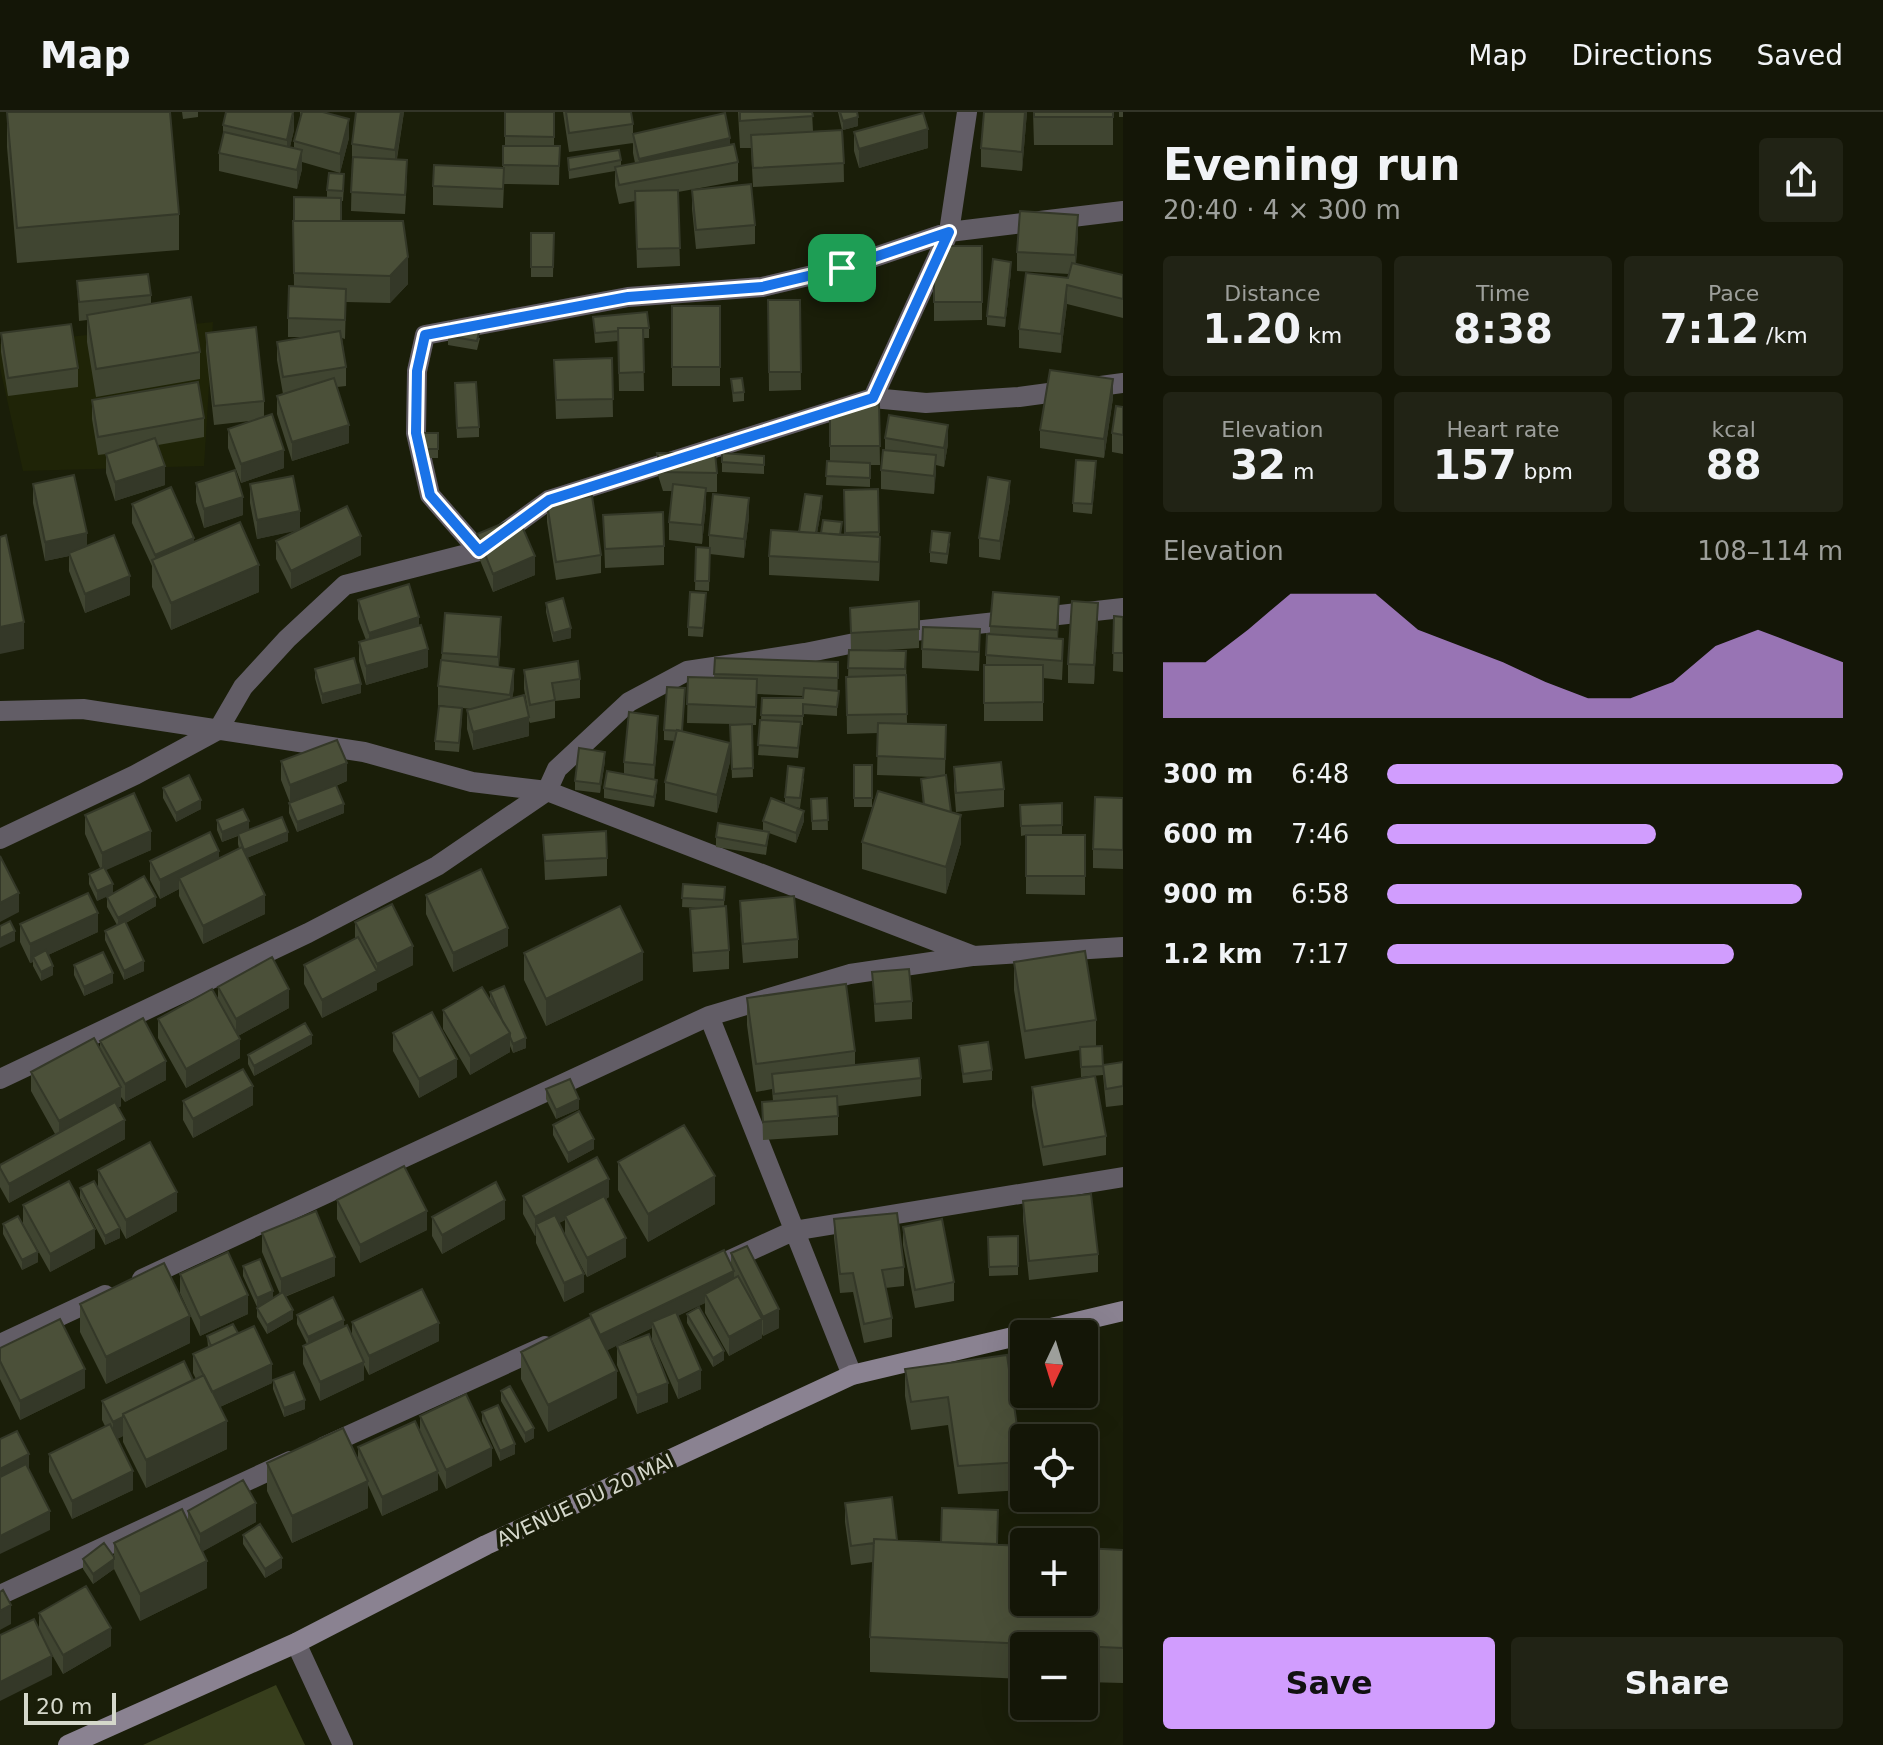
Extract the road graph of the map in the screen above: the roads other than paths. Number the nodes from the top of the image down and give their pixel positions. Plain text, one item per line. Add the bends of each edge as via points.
1 (967, 112) edge
2 (1123, 211) edge
3 (949, 232) junction
4 (1123, 383) edge
5 (873, 398) junction
6 (479, 551) junction
7 (1123, 608) edge
8 (0, 711) edge
9 (218, 730) junction
10 (547, 791) junction
11 (0, 839) edge
12 (1123, 947) edge
13 (974, 956) junction
14 (709, 1016) junction
15 (0, 1079) edge
16 (1123, 1177) edge
17 (793, 1231) junction
18 (680, 1283) edge
19 (1123, 1311) edge
20 (566, 1336) edge
21 (0, 1344) edge
22 (852, 1375) junction
23 (0, 1595) edge
24 (296, 1643) junction
25 (68, 1745) edge
26 (343, 1745) edge

1 - 3 street
2 - 3 street
3 - 5 street
3 - 6 street via 842,268 762,287 628,297 425,335 417,371 416,433 430,495
4 - 5 street via 926,403
5 - 6 street via 549,500
6 - 9 street via 345,585 243,687
7 - 10 street via 914,631 687,671 629,702 557,769
8 - 9 street via 83,709
9 - 10 street via 364,752 472,782
9 - 11 street
10 - 13 street
10 - 15 street via 437,866
12 - 13 street
13 - 14 street via 850,974
14 - 17 street
14 - 21 street
16 - 17 street
17 - 18 street
17 - 22 street
19 - 22 main road, AVENUE DU 20 MAI
20 - 23 street
22 - 24 main road, AVENUE DU 20 MAI via 486,1545
24 - 25 main road, AVENUE DU 20 MAI
24 - 26 street

